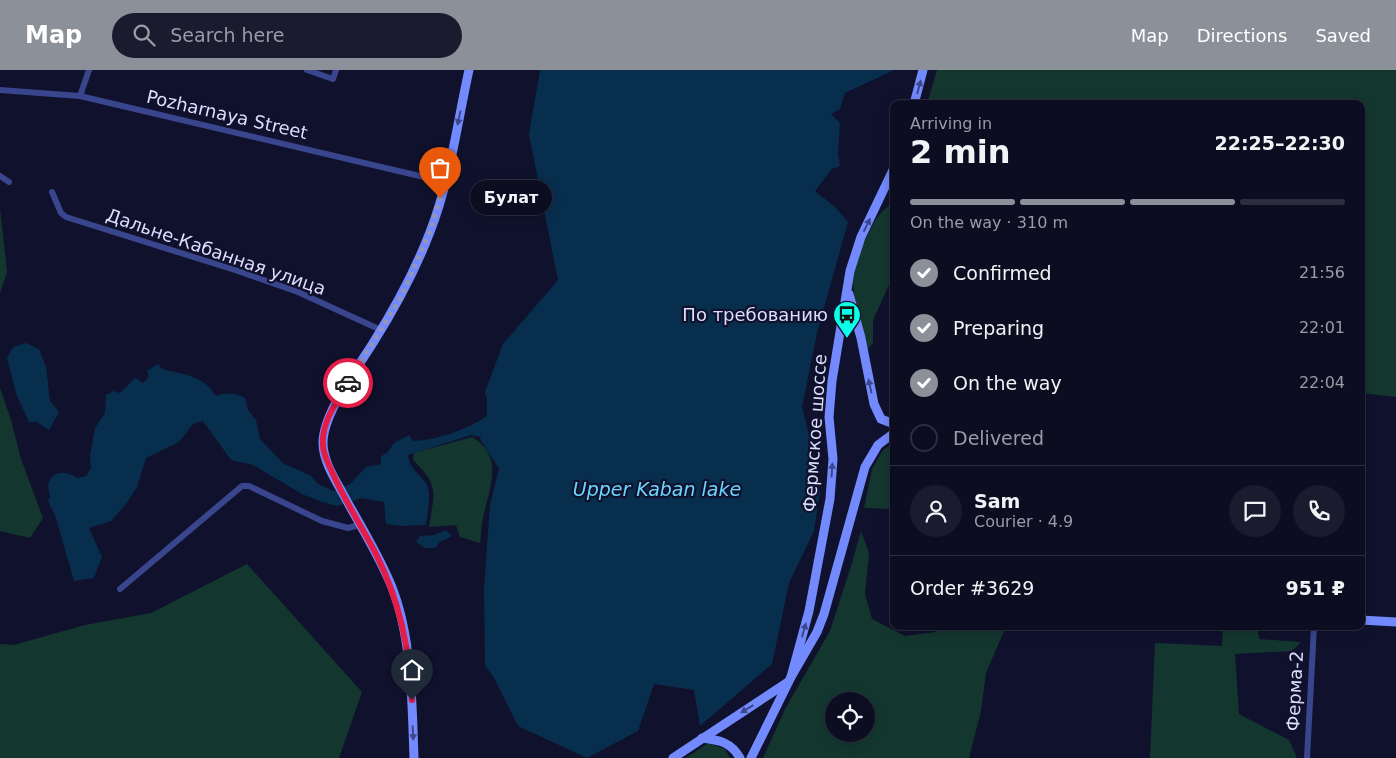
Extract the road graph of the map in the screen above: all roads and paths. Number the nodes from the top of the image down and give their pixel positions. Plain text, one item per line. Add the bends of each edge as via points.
1 (89, 70) edge
2 (307, 70) edge
3 (336, 70) edge
4 (469, 70) edge
5 (923, 70) edge
6 (0, 90) edge
7 (80, 96) junction
8 (915, 100) edge
9 (0, 176) edge
10 (890, 176) edge
11 (9, 182) dead end
12 (445, 182) junction
13 (52, 192) dead end
14 (850, 271) junction
15 (382, 330) junction
16 (890, 422) edge
17 (890, 436) edge
18 (359, 525) junction
19 (120, 589) dead end
20 (1365, 620) edge
21 (1396, 622) edge
22 (1314, 630) edge
23 (789, 680) junction
24 (702, 738) junction
25 (414, 758) edge
26 (673, 758) edge
27 (740, 758) edge
28 (751, 758) edge
29 (1307, 758) edge

1 - 7 street
2 - 3 street via 333,79
4 -> 12 street
8 -> 5 street
6 - 7 street, Pozharnaya Street
7 - 12 street, Pozharnaya Street
9 - 11 street
14 -> 10 street, Фермское шоссе via 861,236
12 - 15 street via 430,232 401,297
13 - 15 street, Дальне-Кабанная улица via 66,218 298,292
16 -> 14 street via 881,419 874,404 849,298
23 -> 14 street, Фермское шоссе via 809,612 830,499 832,381
15 - 18 street via 336,402 324,430 325,457
17 - 23 street, Фермское шоссе via 878,445 865,467 824,614
18 - 19 street via 348,528 322,521 249,486 242,486
18 -> 25 street via 393,590 402,624 411,681
20 - 21 street
22 - 29 street, Ферма-2
23 -> 24 street, Фермское шоссе
23 - 28 street, Фермское шоссе
24 - 26 street, Фермское шоссе
24 - 27 street via 725,742

